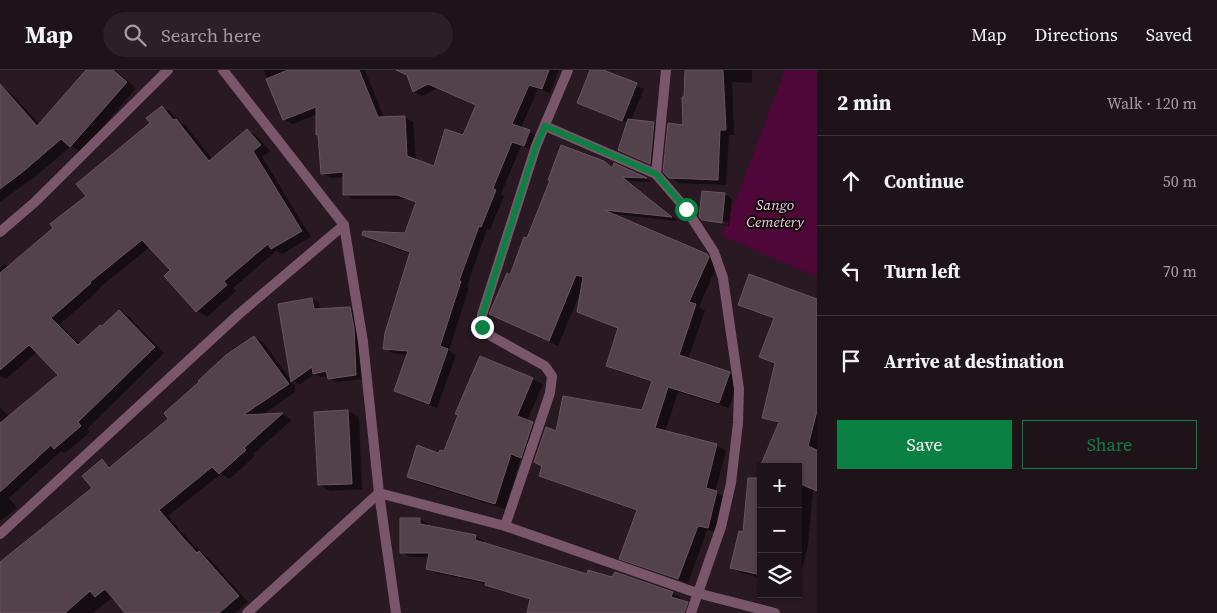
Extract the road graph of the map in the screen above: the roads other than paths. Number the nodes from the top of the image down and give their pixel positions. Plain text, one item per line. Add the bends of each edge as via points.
1 (168, 70) edge
2 (223, 70) edge
3 (568, 70) edge
4 (666, 70) edge
5 (545, 126) junction
6 (656, 174) junction
7 (344, 225) junction
8 (0, 232) edge
9 (379, 493) junction
10 (505, 526) junction
11 (0, 534) edge
12 (697, 593) junction
13 (247, 613) edge
14 (396, 613) edge
15 (690, 613) edge
16 (775, 613) edge

1 - 8 street via 35,202
2 - 7 street
3 - 5 street
4 - 6 street
5 - 6 street
5 - 10 street via 482,315 482,327 491,336 545,366 552,376 550,393
6 - 12 street via 686,209 714,252 723,278 739,389 731,483 721,527
7 - 9 street via 363,342
7 - 11 street via 239,314
9 - 10 street
9 - 13 street
9 - 14 street
10 - 12 street
12 - 15 street
12 - 16 street

